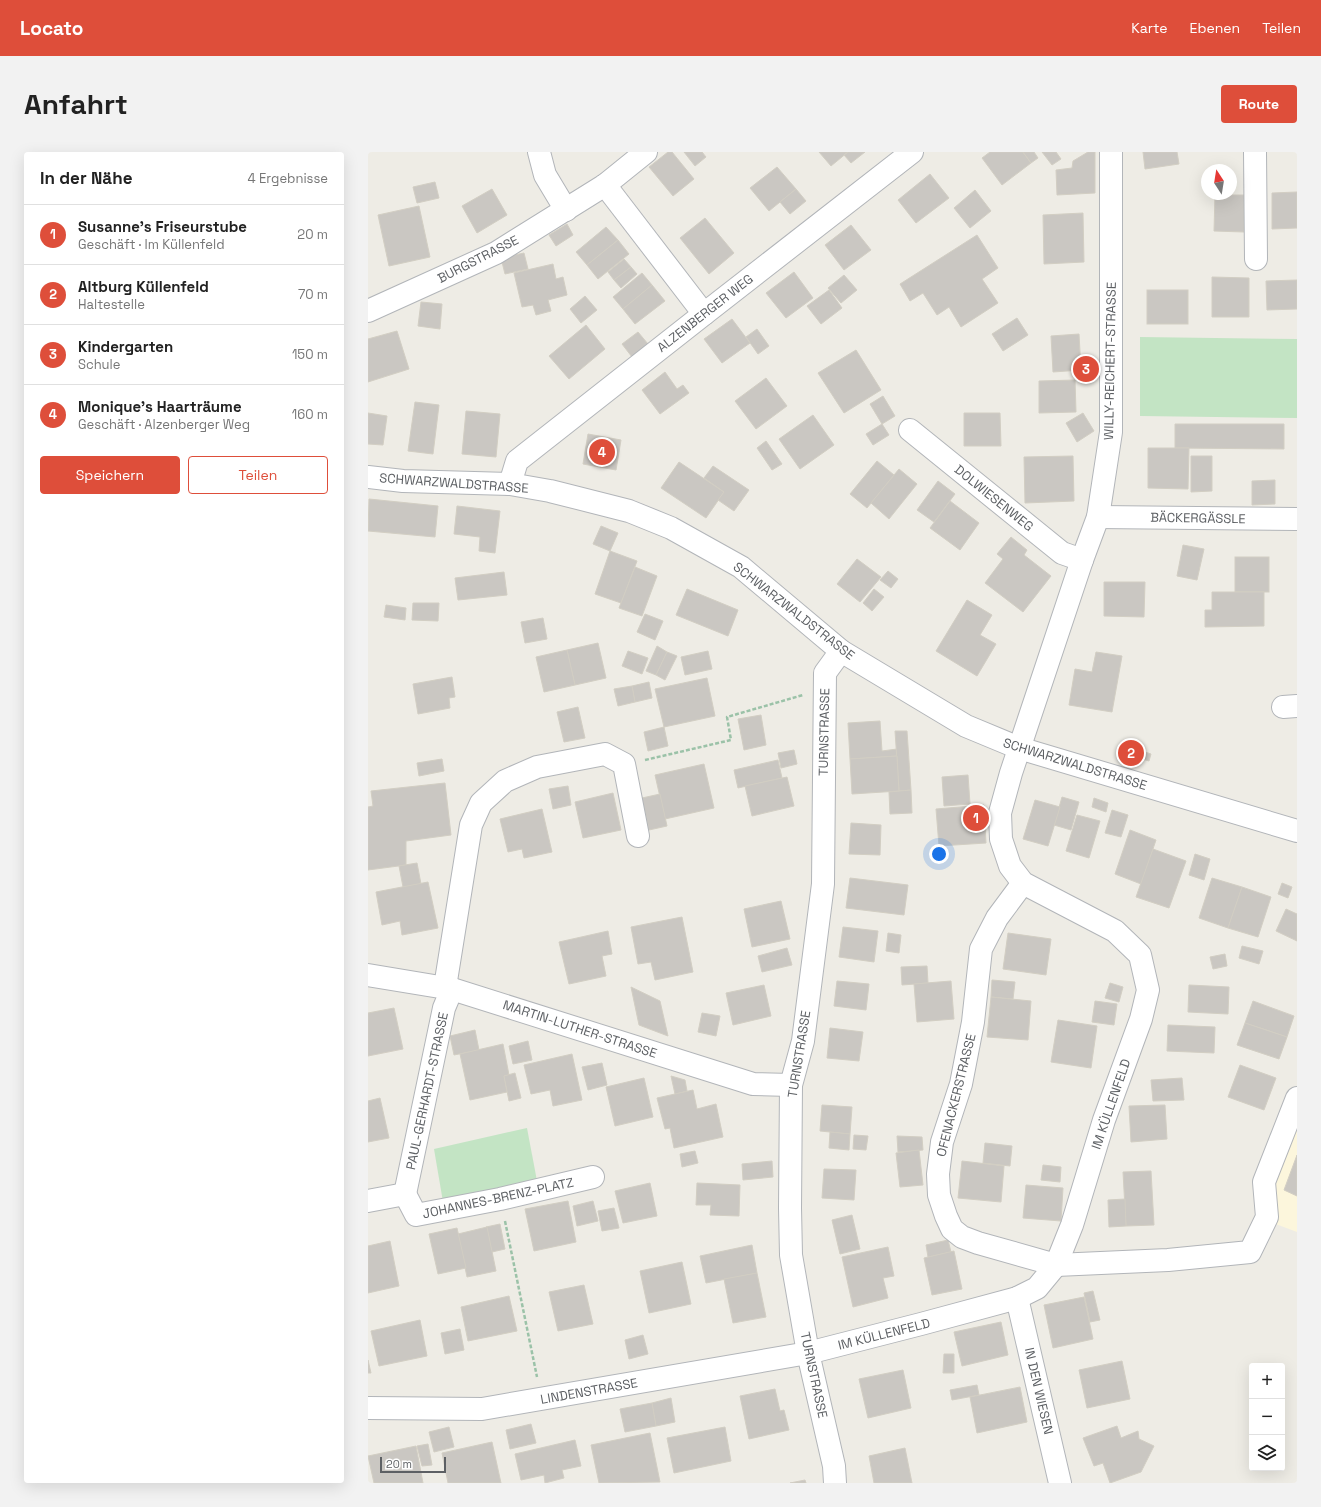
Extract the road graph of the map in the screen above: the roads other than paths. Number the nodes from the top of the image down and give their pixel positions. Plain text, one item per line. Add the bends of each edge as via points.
1 (539, 152) edge
2 (646, 152) edge
3 (912, 152) edge
4 (1111, 152) edge
5 (1255, 152) edge
6 (605, 185) junction
7 (566, 210) junction
8 (1256, 259) dead end
9 (368, 311) edge
10 (704, 314) junction
11 (910, 430) dead end
12 (368, 476) edge
13 (510, 484) junction
14 (1098, 517) junction
15 (1297, 519) edge
16 (1082, 560) junction
17 (841, 651) junction
18 (1019, 748) junction
19 (1297, 831) edge
20 (638, 836) dead end
21 (1023, 883) junction
22 (368, 975) edge
23 (448, 988) junction
24 (791, 1085) junction
25 (1297, 1098) edge
26 (593, 1177) dead end
27 (405, 1194) junction
28 (368, 1201) edge
29 (1056, 1265) junction
30 (1017, 1298) junction
31 (808, 1353) junction
32 (368, 1408) edge
33 (835, 1483) edge
34 (1060, 1483) edge

1 - 7 street via 544,175
2 - 6 street, BURGSTRASSE
3 - 10 street, ALZENBERGER WEG
4 - 14 street, WILLY-REICHERT-STRASSE via 1111,432
5 - 8 street
6 - 7 street, BURGSTRASSE
6 - 10 street
7 - 9 street, BURGSTRASSE via 496,253
10 - 13 street, ALZENBERGER WEG via 517,461
11 - 16 street, DOLWIESENWEG via 1062,554
12 - 13 street, SCHWARZWALDSTRASSE via 403,481
13 - 17 street, SCHWARZWALDSTRASSE via 550,491 629,511 671,528 741,567
14 - 15 street, BÄCKERGÄSSLE
14 - 16 street, WILLY-REICHERT-STRASSE
16 - 18 street, WILLY-REICHERT-STRASSE
17 - 18 street, SCHWARZWALDSTRASSE via 966,726
17 - 24 street, TURNSTRASSE via 825,673 823,884 803,1040
18 - 19 street, SCHWARZWALDSTRASSE
18 - 21 street, IM KÜLLENFELD via 1000,813 1001,840 1010,866
20 - 23 street, PAUL-GERHARDT-STRASSE via 624,764 605,754 537,767 504,781 481,804 471,825
21 - 29 street, IM KÜLLENFELD via 1114,931 1140,955 1148,990 1141,1019 1104,1120 1072,1225
21 - 29 street, OFENACKERSTRASSE via 997,918 981,949 973,1022 961,1084 942,1142 938,1174 939,1195 952,1229 962,1237 978,1244
22 - 23 street, MARTIN-LUTHER-STRASSE
23 - 24 street, MARTIN-LUTHER-STRASSE via 753,1084
23 - 27 street, PAUL-GERHARDT-STRASSE
24 - 31 street, TURNSTRASSE via 791,1255
25 - 29 street, OFENACKERSTRASSE via 1264,1182 1267,1217 1250,1252 1168,1260
26 - 27 street, JOHANNES-BRENZ-PLATZ via 416,1215
27 - 28 street
29 - 30 street, IM KÜLLENFELD via 1037,1288
30 - 31 street, IM KÜLLENFELD
30 - 34 street, IN DEN WIESEN
31 - 32 street, LINDENSTRASSE via 482,1409
31 - 33 street, TURNSTRASSE via 834,1466

